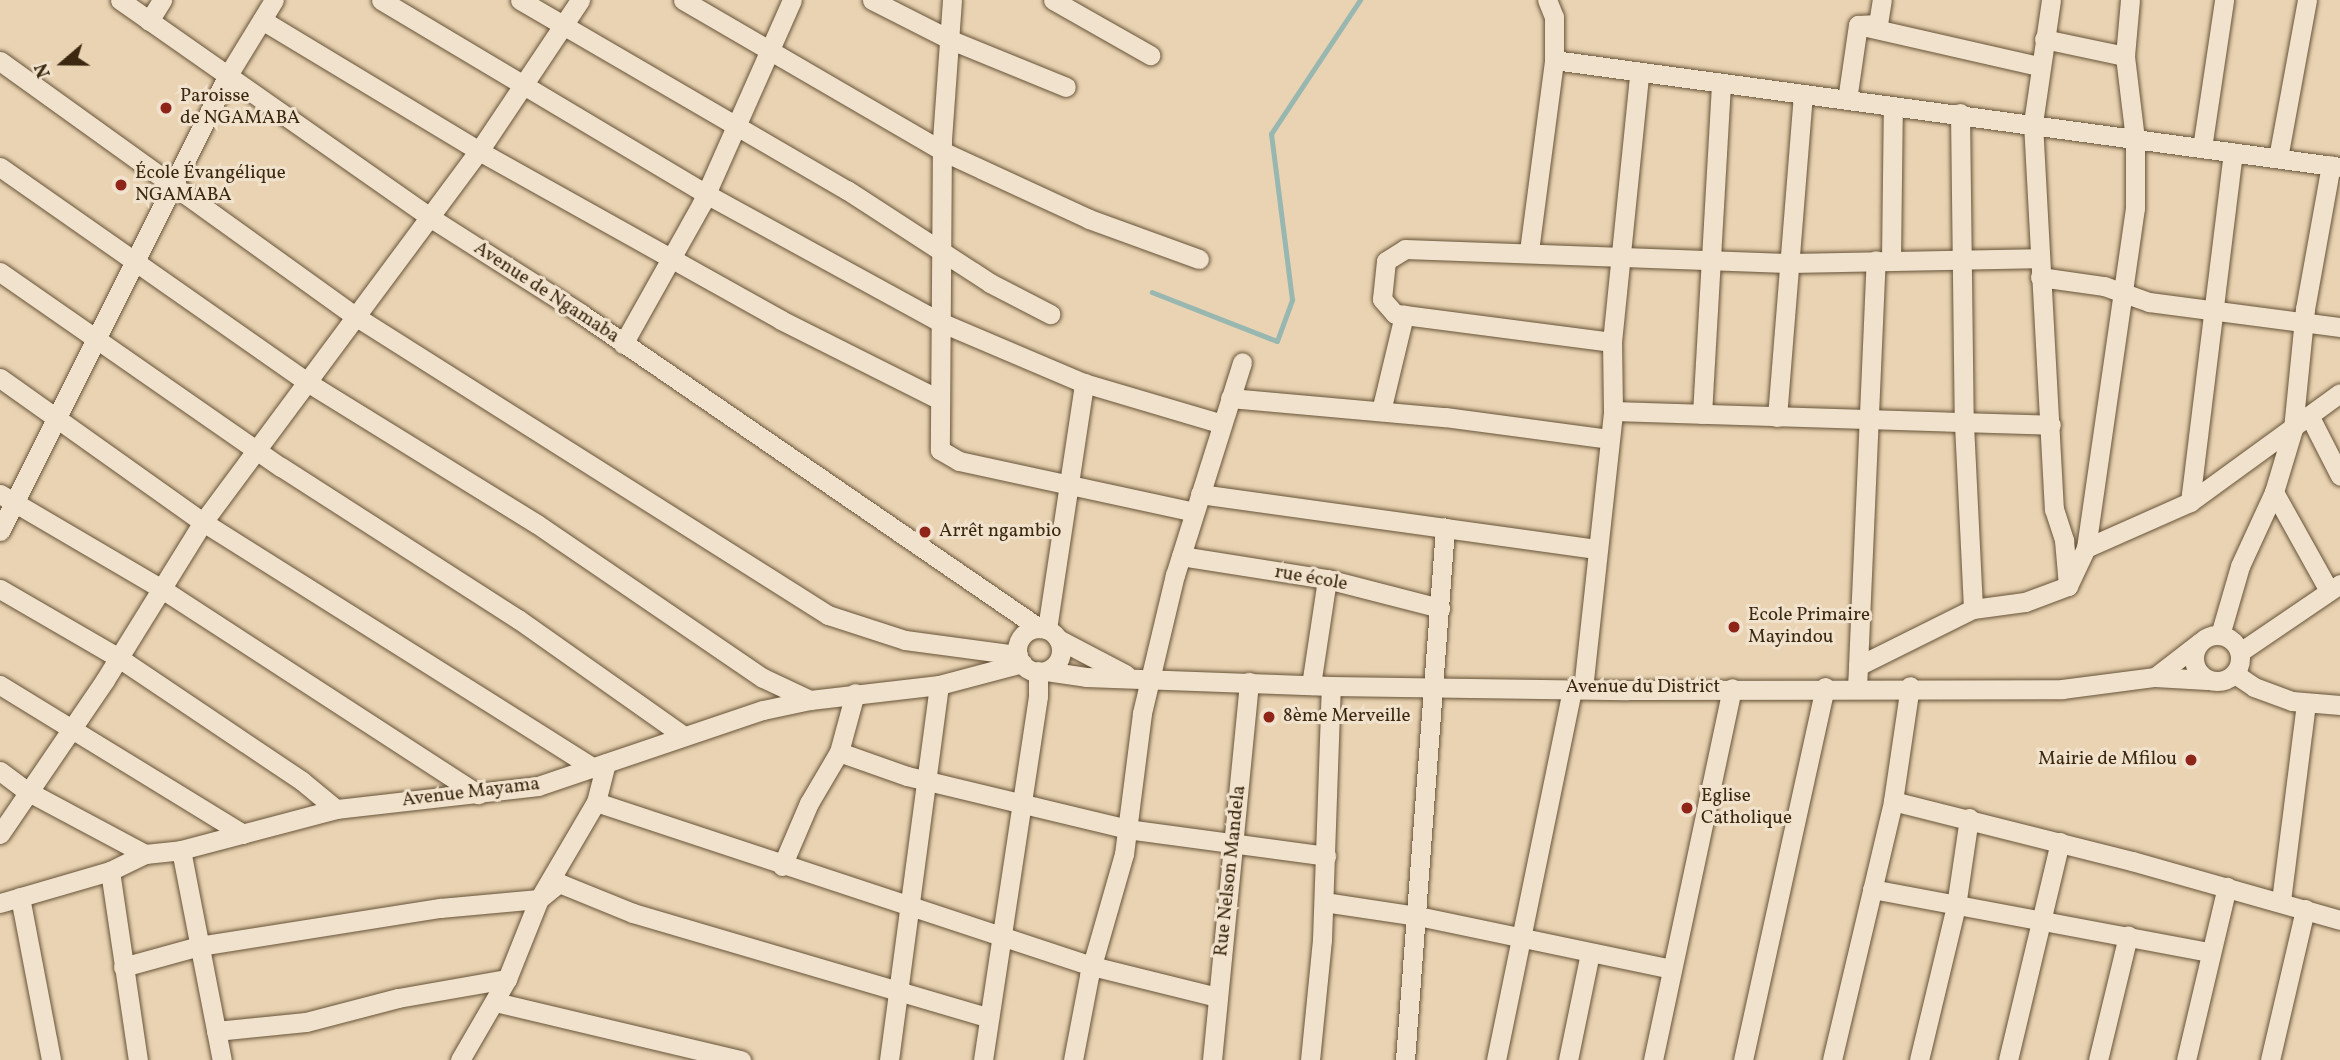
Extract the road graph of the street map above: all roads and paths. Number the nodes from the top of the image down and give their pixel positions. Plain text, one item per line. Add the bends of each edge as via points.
1 (120, 0) edge
2 (162, 0) edge
3 (274, 0) edge
4 (381, 0) edge
5 (520, 0) edge
6 (580, 0) edge
7 (684, 0) edge
8 (792, 0) edge
9 (872, 0) edge
10 (952, 0) edge
11 (1053, 0) edge
12 (1547, 0) edge
13 (1882, 0) edge
14 (2051, 0) edge
15 (2130, 0) edge
16 (2224, 0) edge
17 (2307, 0) edge
18 (262, 19) junction
19 (149, 21) junction
20 (562, 24) junction
21 (1858, 25) junction
22 (2044, 39) junction
23 (951, 40) junction
24 (769, 47) junction
25 (1150, 55) dead end
26 (2125, 56) junction
27 (1554, 60) junction
28 (0, 61) edge
29 (2039, 66) junction
30 (228, 75) junction
31 (1639, 75) junction
32 (522, 82) junction
33 (1721, 85) junction
34 (1066, 87) dead end
35 (1803, 94) junction
36 (1847, 100) junction
37 (1893, 106) junction
38 (1960, 113) junction
39 (2033, 123) junction
40 (734, 129) junction
41 (2136, 139) junction
42 (2203, 148) junction
43 (479, 151) junction
44 (942, 151) junction
45 (2233, 153) junction
46 (2278, 158) junction
47 (2335, 166) edge
48 (0, 167) edge
49 (174, 182) junction
50 (706, 194) junction
51 (428, 216) junction
52 (1529, 250) junction
53 (940, 253) junction
54 (1619, 256) junction
55 (672, 258) junction
56 (1199, 259) dead end
57 (1883, 260) junction
58 (1960, 260) junction
59 (1709, 261) junction
60 (1787, 263) junction
61 (134, 264) junction
62 (2040, 267) junction
63 (0, 272) edge
64 (2123, 291) junction
65 (2213, 309) junction
66 (1050, 314) dead end
67 (1404, 315) junction
68 (355, 316) junction
69 (2304, 319) junction
70 (940, 321) junction
71 (2340, 327) edge
72 (97, 342) junction
73 (1612, 342) junction
74 (623, 344) junction
75 (1242, 362) dead end
76 (0, 378) edge
77 (307, 382) junction
78 (1084, 383) junction
79 (2340, 393) edge
80 (1230, 398) junction
81 (938, 399) junction
82 (1381, 411) junction
83 (1613, 411) junction
84 (1702, 414) junction
85 (1777, 417) junction
86 (2310, 417) junction
87 (54, 418) junction
88 (1868, 422) junction
89 (1222, 424) junction
90 (1964, 424) junction
91 (2051, 425) junction
92 (2293, 429) junction
93 (1609, 439) junction
94 (257, 450) junction
95 (2340, 475) edge
96 (1069, 482) junction
97 (2274, 492) junction
98 (8, 498) edge
99 (2190, 502) junction
100 (1197, 503) junction
101 (203, 522) junction
102 (1445, 528) junction
103 (0, 531) edge
104 (2086, 548) junction
105 (1596, 549) junction
106 (1181, 556) junction
107 (1327, 579) junction
108 (974, 582) junction
109 (2068, 586) junction
110 (2334, 588) edge
111 (0, 589) edge
112 (162, 589) junction
113 (1440, 608) junction
114 (1973, 609) junction
115 (1048, 632) junction
116 (2220, 635) junction
117 (2199, 642) junction
118 (2239, 652) junction
119 (119, 658) junction
120 (1028, 662) junction
121 (1858, 666) junction
122 (2235, 674) junction
123 (1129, 676) junction
124 (2155, 677) junction
125 (1151, 679) junction
126 (2207, 680) junction
127 (1249, 682) junction
128 (0, 685) edge
129 (939, 685) junction
130 (1321, 685) junction
131 (1434, 686) junction
132 (1910, 686) junction
133 (1825, 687) junction
134 (1857, 687) junction
135 (1732, 688) junction
136 (1577, 689) junction
137 (855, 693) junction
138 (810, 700) junction
139 (2306, 704) junction
140 (2340, 705) edge
141 (71, 729) junction
142 (684, 736) junction
143 (839, 752) junction
144 (601, 766) junction
145 (0, 771) edge
146 (925, 778) junction
147 (27, 792) junction
148 (478, 794) junction
149 (1893, 801) junction
150 (596, 802) junction
151 (1022, 804) junction
152 (336, 809) junction
153 (1969, 818) junction
154 (1127, 829) junction
155 (0, 834) edge
156 (243, 834) junction
157 (2060, 842) junction
158 (1233, 844) junction
159 (181, 850) junction
160 (145, 854) junction
161 (1326, 856) junction
162 (782, 866) junction
163 (110, 871) junction
164 (2227, 887) junction
165 (1872, 889) junction
166 (20, 897) junction
167 (539, 899) junction
168 (2281, 901) junction
169 (1324, 902) junction
170 (0, 903) edge
171 (911, 905) junction
172 (1956, 905) junction
173 (2305, 909) junction
174 (1418, 916) junction
175 (2042, 920) junction
176 (2340, 920) edge
177 (1002, 936) junction
178 (2129, 936) junction
179 (1523, 937) junction
180 (199, 946) junction
181 (2210, 952) junction
182 (1590, 953) junction
183 (1092, 966) junction
184 (123, 967) junction
185 (1671, 969) junction
186 (507, 979) junction
187 (901, 991) junction
188 (1217, 997) junction
189 (495, 1002) junction
190 (989, 1018) junction
191 (216, 1031) junction
192 (51, 1060) edge
193 (138, 1060) edge
194 (222, 1060) edge
195 (460, 1060) edge
196 (741, 1060) edge
197 (889, 1060) edge
198 (983, 1060) edge
199 (1073, 1060) edge
200 (1212, 1060) edge
201 (1310, 1060) edge
202 (1405, 1060) edge
203 (1496, 1060) edge
204 (1568, 1060) edge
205 (1653, 1060) edge
206 (1743, 1060) edge
207 (1832, 1060) edge
208 (1919, 1060) edge
209 (2008, 1060) edge
210 (2098, 1060) edge
211 (2186, 1060) edge
212 (2270, 1060) edge

1 - 19 street, Avenue de Ngamaba
2 - 19 street
3 - 18 street
4 - 32 street
5 - 20 street
6 - 20 street
7 - 24 street
8 - 24 street
9 - 23 street
10 - 23 street
11 - 25 street
12 - 27 street via 1554,17
13 - 21 street via 1878,24
14 - 22 street
15 - 26 street
16 - 42 street
17 - 46 street
18 - 30 street
18 - 43 street
19 - 30 street, Avenue de Ngamaba
20 - 32 street
20 - 40 street
21 - 29 street
21 - 36 street
22 - 26 street
22 - 29 street
23 - 34 street
23 - 44 street
24 - 40 street
24 - 44 street
26 - 41 street
27 - 31 street
27 - 52 street
28 - 49 street, Avenue du District
29 - 39 street
30 - 49 street
30 - 51 street, Avenue de Ngamaba
31 - 33 street
31 - 54 street
32 - 43 street
32 - 50 street
33 - 35 street
33 - 59 street
35 - 36 street
35 - 60 street
36 - 37 street
37 - 38 street
37 - 57 street
38 - 39 street
38 - 58 street
39 - 41 street
39 - 62 street
40 - 50 street
40 - 53 street via 846,190
41 - 42 street
41 - 64 street via 2135,208
42 - 45 street
43 - 51 street
43 - 55 street
44 - 53 street
44 - 56 street via 1089,219
45 - 46 street
45 - 65 street
46 - 47 street
47 - 69 street
48 - 61 street
49 - 61 street
49 - 68 street, Avenue du District
50 - 55 street
50 - 70 street
51 - 68 street
51 - 74 street, Avenue de Ngamaba
52 - 54 street
52 - 67 street via 1405,249 1393,253 1386,261 1382,299 1388,310
53 - 66 street
53 - 70 street
54 - 59 street
54 - 73 street
55 - 74 street
55 - 81 street
57 - 58 street
57 - 60 street
57 - 88 street
58 - 62 street
58 - 90 street
59 - 60 street
59 - 84 street
60 - 85 street
61 - 72 street
61 - 77 street
62 - 64 street
62 - 91 street
63 - 72 street
64 - 65 street via 2150,302
64 - 104 street
65 - 69 street
65 - 99 street
67 - 73 street
67 - 82 street
68 - 77 street
68 - 120 street, Avenue du District via 828,615 905,640
69 - 71 street
69 - 92 street
70 - 78 street
70 - 81 street
72 - 87 street
72 - 94 street
73 - 83 street
74 - 108 street, Avenue de Ngamaba
75 - 80 street
76 - 87 street
77 - 94 street
77 - 138 street via 537,524 763,678
78 - 89 street
78 - 96 street
79 - 86 street
80 - 82 street
80 - 89 street
81 - 96 street via 938,441 948,458
82 - 93 street
83 - 84 street
83 - 93 street
84 - 85 street
85 - 88 street
86 - 92 street
86 - 95 street
87 - 98 street
87 - 101 street
88 - 90 street
88 - 121 street
89 - 100 street
90 - 91 street
90 - 114 street
91 - 109 street via 2054,509 2064,540
92 - 97 street
92 - 99 street
93 - 105 street
94 - 101 street
94 - 142 street via 519,619
96 - 100 street
96 - 115 street
97 - 110 street
97 - 116 street via 2240,566
98 - 103 street
98 - 112 street
99 - 104 street
100 - 102 street
100 - 106 street
101 - 112 street
101 - 144 street
102 - 105 street
102 - 113 street
104 - 109 street
105 - 136 street
106 - 107 street, rue école
106 - 125 street
107 - 113 street, rue école
107 - 130 street
108 - 115 street, Avenue de Ngamaba
108 - 120 street, Avenue de Ngamaba via 1007,621
109 - 114 street via 2025,602
110 - 118 street
111 - 119 street
112 - 119 street
112 - 148 street
113 - 131 street
114 - 121 street
115 - 120 street via 1025,633
115 - 120 street via 1060,655
115 - 123 street, Avenue du District
116 - 117 street
116 - 118 street via 2236,644
117 - 124 street
117 - 126 street via 2194,663
118 - 122 street
119 - 141 street
119 - 152 street via 302,781
120 - 123 street, Avenue du District via 1086,677
120 - 129 street, Avenue Mayama
120 - 151 street
121 - 134 street
122 - 126 street via 2222,681
122 - 139 street via 2266,692
123 - 125 street, Avenue du District
124 - 126 street, Avenue du District
124 - 132 street, Avenue du District via 2062,689
125 - 127 street, Avenue du District
125 - 154 street via 1142,713
127 - 130 street, Avenue du District
127 - 158 street, Rue Nelson Mandela
128 - 141 street
129 - 137 street, Avenue Mayama
129 - 146 street
130 - 131 street, Avenue du District
130 - 161 street
131 - 136 street, Avenue du District
131 - 174 street
132 - 134 street, Avenue du District
132 - 149 street
133 - 134 street, Avenue du District
133 - 135 street, Avenue du District
133 - 206 street
135 - 136 street, Avenue du District
135 - 185 street
136 - 179 street
137 - 138 street, Avenue Mayama
137 - 143 street
138 - 142 street, Avenue Mayama
139 - 140 street
139 - 168 street
141 - 147 street
141 - 156 street
142 - 144 street, Avenue Mayama
143 - 146 street
143 - 162 street via 809,803
144 - 148 street, Avenue Mayama via 538,786
144 - 150 street
145 - 147 street
146 - 151 street
146 - 171 street
147 - 155 street
147 - 160 street
148 - 152 street, Avenue Mayama
149 - 153 street
149 - 165 street
150 - 162 street
150 - 167 street
151 - 154 street
151 - 177 street
152 - 156 street, Avenue Mayama
153 - 157 street
153 - 172 street
154 - 158 street
154 - 183 street
156 - 159 street, Avenue Mayama
157 - 164 street
157 - 175 street
158 - 161 street
158 - 188 street, Rue Nelson Mandela
159 - 160 street, Avenue Mayama
159 - 180 street
160 - 163 street, Avenue Mayama
161 - 169 street
162 - 171 street
163 - 166 street, Avenue Mayama
163 - 184 street
164 - 168 street
164 - 181 street
165 - 172 street
165 - 207 street
166 - 170 street, Avenue Mayama
166 - 192 street
167 - 180 street via 440,908
167 - 186 street
167 - 187 street via 559,883 576,886 633,914
168 - 173 street
169 - 174 street
169 - 201 street
171 - 177 street
171 - 187 street
172 - 175 street
172 - 208 street
173 - 176 street
173 - 212 street
174 - 179 street
174 - 202 street
175 - 178 street
175 - 209 street
177 - 183 street
177 - 190 street
178 - 181 street
178 - 210 street
179 - 182 street
179 - 203 street
180 - 184 street
180 - 191 street
181 - 211 street
182 - 185 street
182 - 204 street
183 - 188 street
183 - 199 street
184 - 193 street
185 - 205 street
186 - 189 street
186 - 191 street via 398,998 306,1022
187 - 190 street
187 - 197 street
188 - 200 street, Rue Nelson Mandela
189 - 195 street
189 - 196 street
190 - 198 street
191 - 194 street

